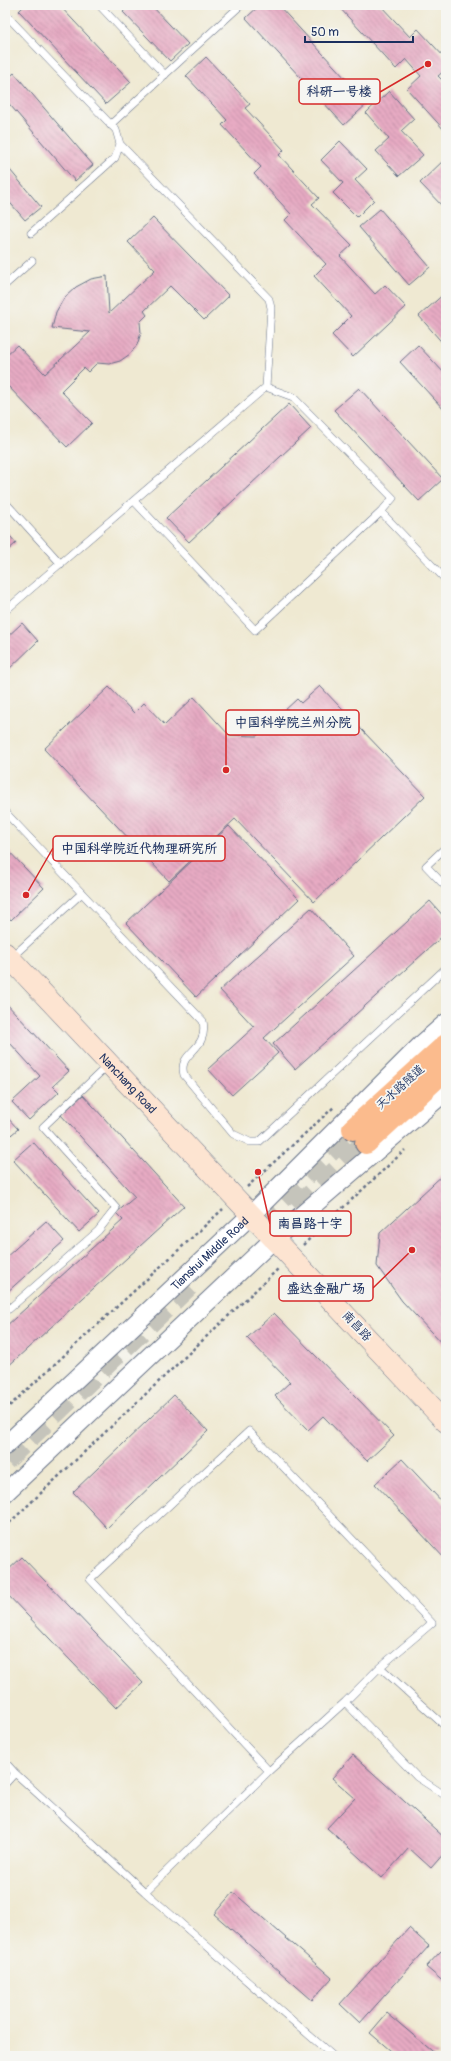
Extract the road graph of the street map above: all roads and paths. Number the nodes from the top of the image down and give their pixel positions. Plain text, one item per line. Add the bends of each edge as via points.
1 (103, 5) edge
2 (241, 5) edge
3 (5, 14) edge
4 (165, 75) junction
5 (110, 125) junction
6 (120, 144) junction
7 (31, 232) dead end
8 (32, 261) dead end
9 (5, 285) edge
10 (266, 387) junction
11 (134, 501) junction
12 (5, 502) edge
13 (381, 512) junction
14 (61, 564) junction
15 (446, 580) edge
16 (5, 611) edge
17 (5, 812) edge
18 (446, 847) edge
19 (446, 887) edge
20 (82, 893) junction
21 (8, 955) edge
22 (446, 968) edge
23 (446, 1023) edge
24 (446, 1045) edge
25 (110, 1064) junction
26 (446, 1069) edge
27 (446, 1091) edge
28 (406, 1148) dead end
29 (252, 1214) junction
30 (275, 1238) junction
31 (292, 1256) junction
32 (9, 1309) dead end
33 (446, 1422) edge
34 (5, 1446) edge
35 (5, 1493) edge
36 (5, 1527) edge
37 (380, 1667) junction
38 (345, 1702) junction
39 (446, 1727) edge
40 (5, 1762) edge
41 (269, 1771) junction
42 (16, 1773) junction
43 (5, 1784) edge
44 (446, 1796) edge
45 (146, 1892) junction
46 (333, 2056) edge

1 - 4 lane via 101,7
2 - 4 lane
3 - 5 lane
4 - 5 lane
5 - 6 lane via 116,130
6 - 7 lane via 115,158
6 - 10 lane via 269,299 271,308
8 - 9 lane
10 - 11 lane
10 - 13 lane via 293,397 393,498
11 - 13 lane via 255,630
11 - 14 lane
12 - 14 lane
13 - 15 lane
14 - 16 lane
17 - 20 lane
18 - 19 lane via 426,866
20 - 21 lane
20 - 22 lane via 203,1021 204,1035 197,1048 185,1060 182,1070 233,1134 250,1142 259,1142
21 - 25 main road, Nanchang Road
23 - 29 street, Tianshui Middle Road
24 - 26 main road, 天水路隧道 via 360,1136
25 - 29 main road, Nanchang Road
25 - 32 lane via 43,1127 116,1208 98,1231
27 - 30 street
28 - 31 path
29 - 30 main road, 南昌路
29 - 34 street, Tianshui Middle Road
30 - 31 main road, 南昌路
30 - 35 street
31 - 33 main road, 南昌路
31 - 36 path
37 - 38 lane
37 - 39 lane
37 - 41 lane via 432,1623 249,1431 90,1579
38 - 41 lane
38 - 44 lane via 417,1777
40 - 42 lane
41 - 45 lane
42 - 43 lane
42 - 45 lane
45 - 46 lane

